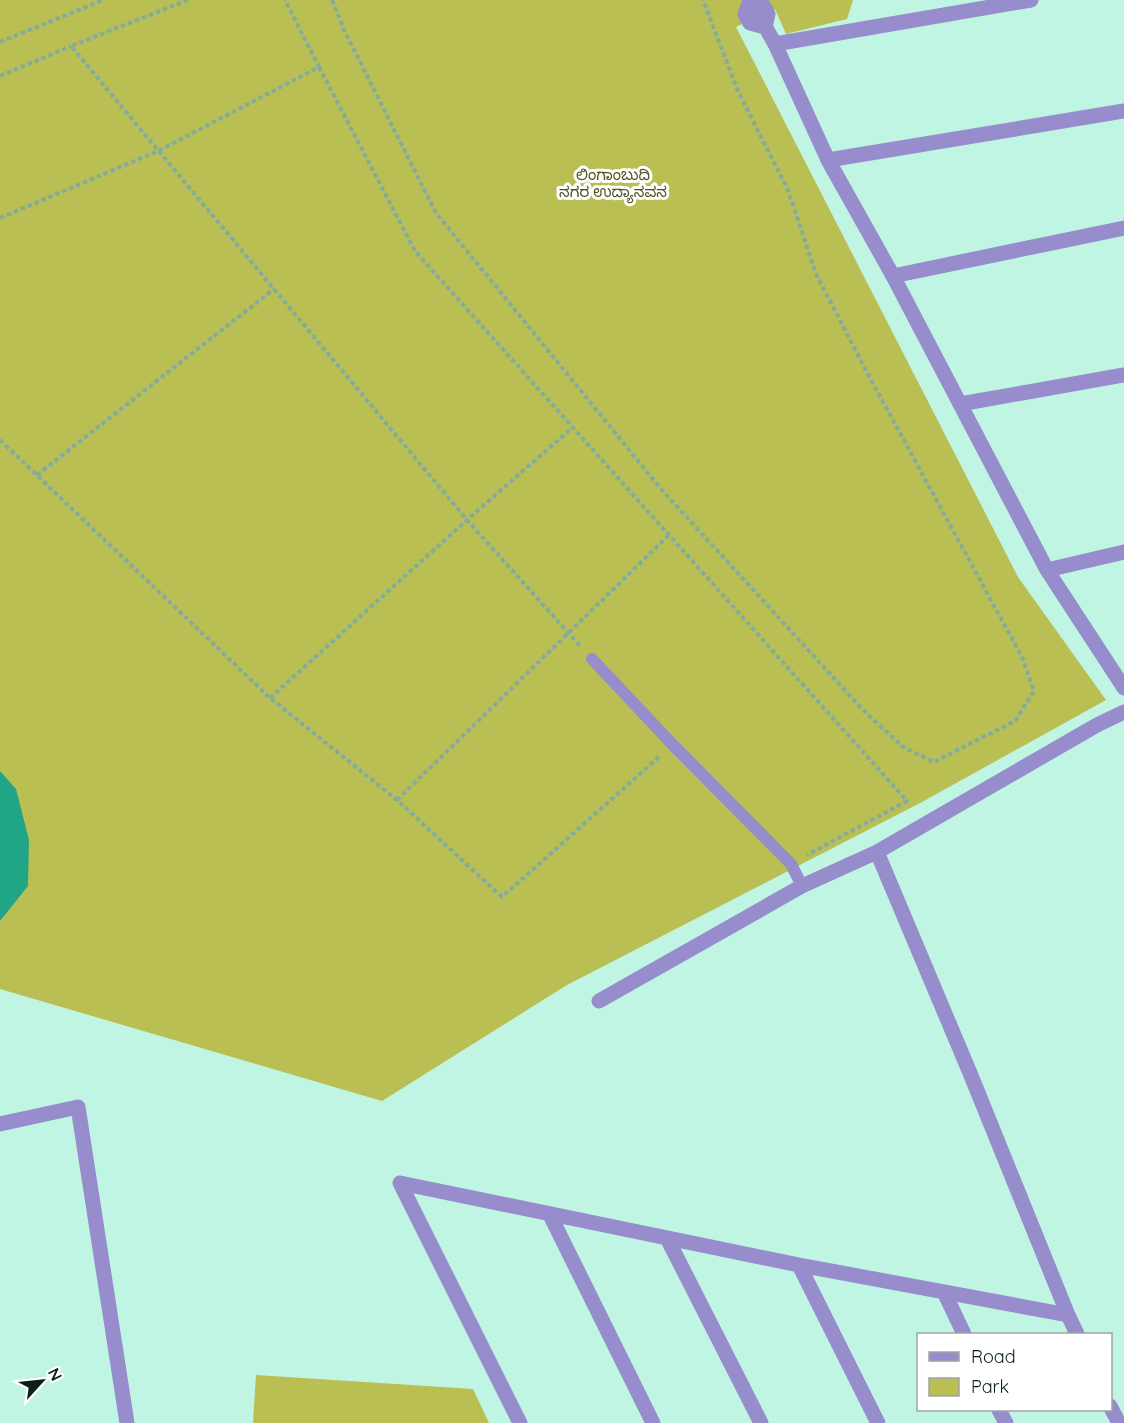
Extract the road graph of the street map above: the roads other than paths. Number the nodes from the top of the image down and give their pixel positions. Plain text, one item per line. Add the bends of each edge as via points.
1 (750, 0) edge
2 (1031, 0) edge
3 (775, 44) junction
4 (1124, 111) edge
5 (828, 160) junction
6 (1124, 228) edge
7 (893, 276) junction
8 (1124, 375) edge
9 (960, 404) junction
10 (1124, 552) edge
11 (1047, 570) junction
12 (592, 659) road end
13 (1124, 688) edge
14 (1124, 712) edge
15 (877, 852) junction
16 (802, 886) junction
17 (599, 1001) dead end
18 (0, 1124) edge
19 (550, 1215) junction
20 (667, 1238) junction
21 (799, 1265) junction
22 (944, 1292) junction
23 (1068, 1315) junction
24 (963, 1333) edge
25 (1076, 1333) edge
26 (127, 1423) edge
27 (520, 1423) edge
28 (653, 1423) edge
29 (761, 1423) edge
30 (878, 1423) edge

1 - 3 street
2 - 3 street
3 - 5 street
4 - 5 street
5 - 7 street
6 - 7 street
7 - 9 street
8 - 9 street
9 - 11 street
10 - 11 street
11 - 13 street
12 - 16 lane via 791,864
14 - 15 street
15 - 16 street
15 - 23 street
16 - 17 street
18 - 26 street via 78,1107
19 - 20 street
19 - 27 street via 400,1183
19 - 28 street
20 - 21 street
20 - 29 street
21 - 22 street
21 - 30 street
22 - 23 street
22 - 24 street
23 - 25 street

